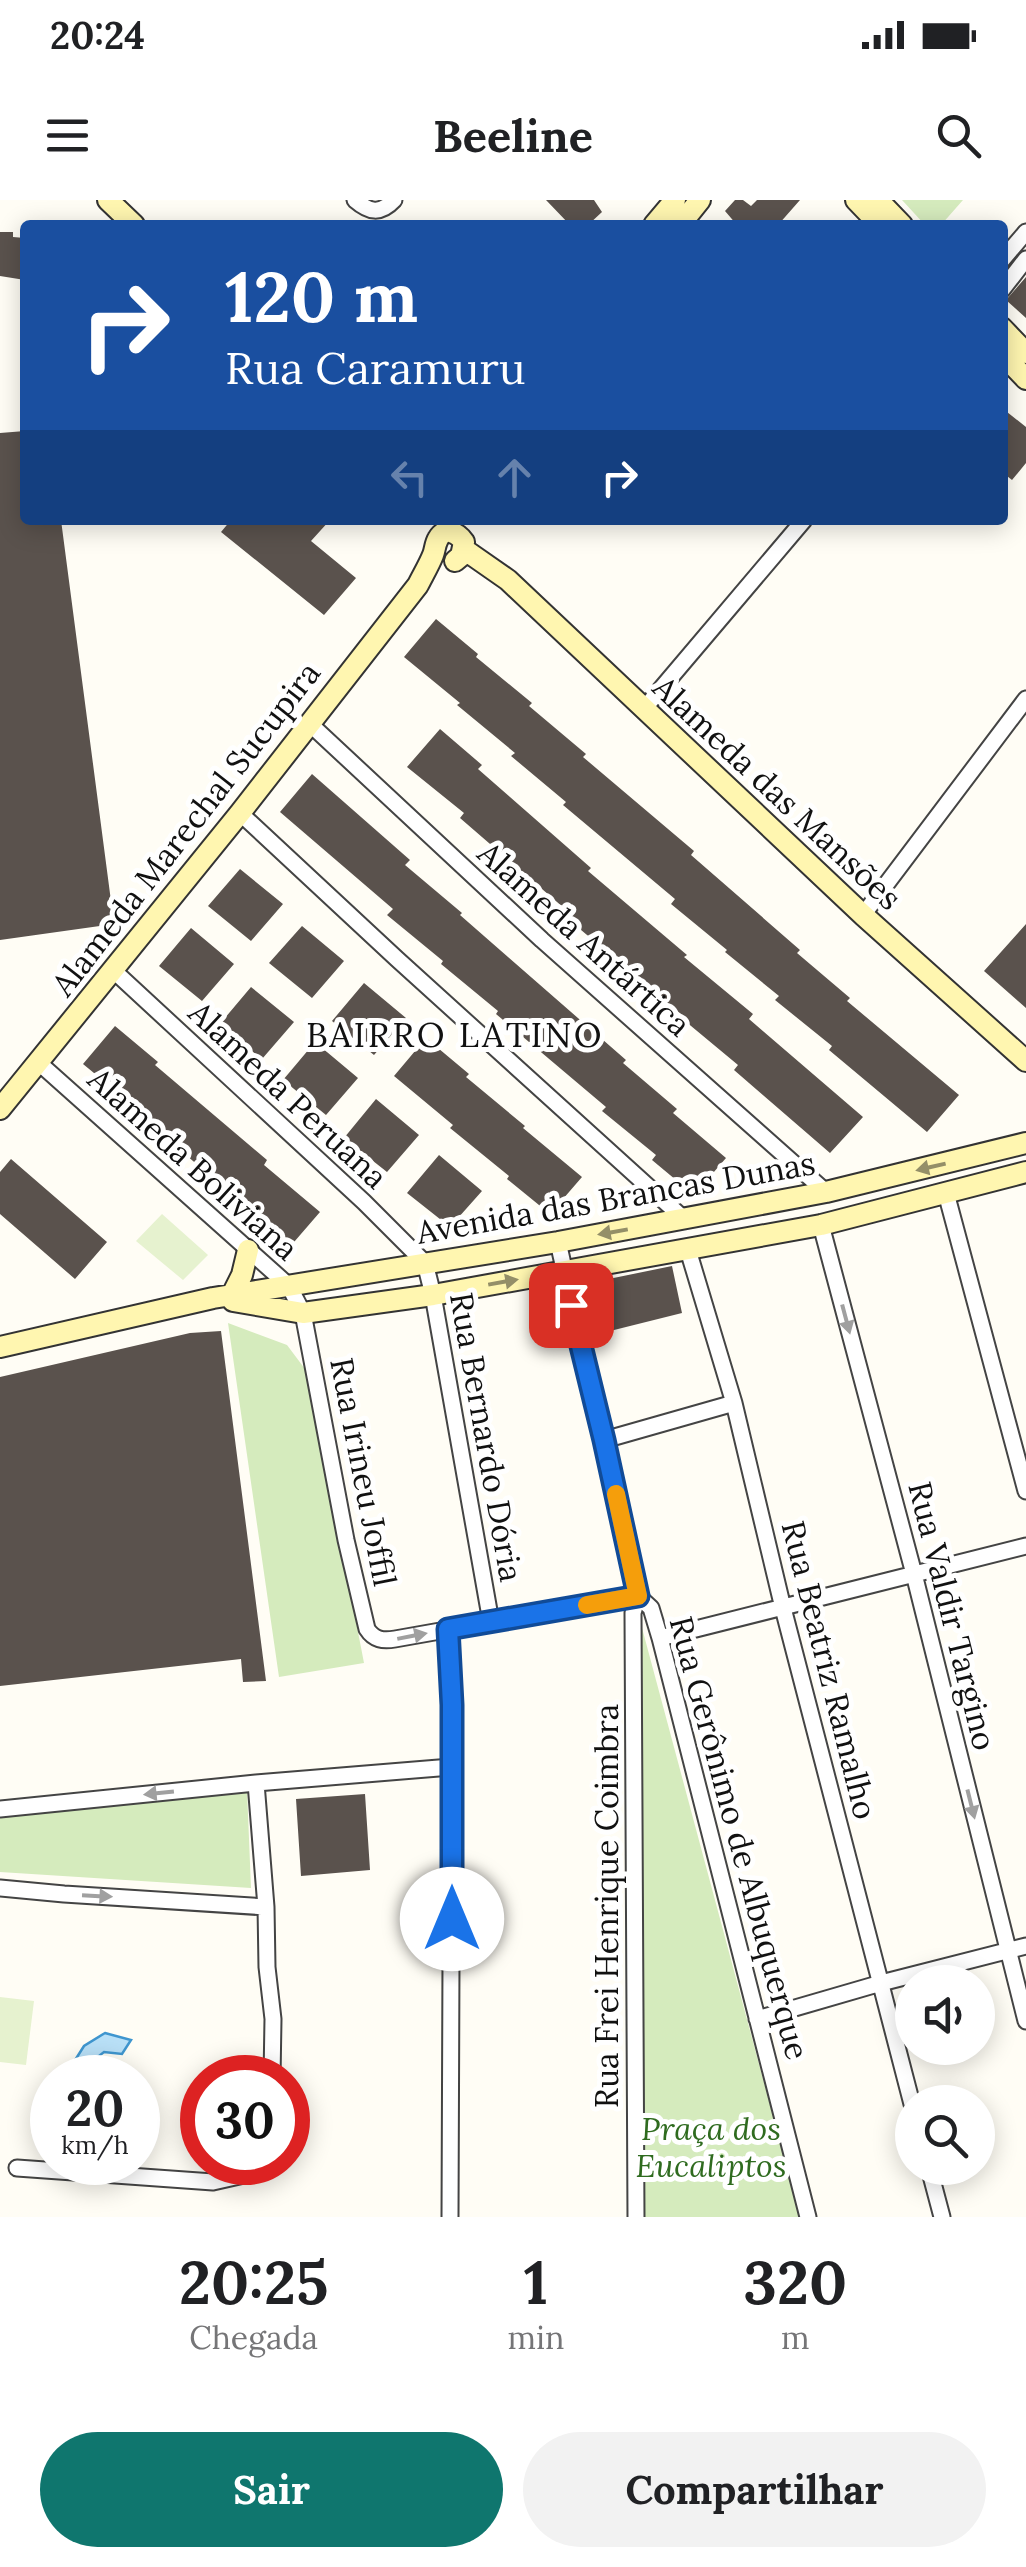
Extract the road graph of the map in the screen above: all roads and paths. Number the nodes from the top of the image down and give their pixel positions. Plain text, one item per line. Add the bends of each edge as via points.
1 (108, 200) edge
2 (355, 200) edge
3 (675, 200) edge
4 (700, 200) edge
5 (856, 200) edge
6 (878, 200) edge
7 (388, 205) edge
8 (129, 220) edge
9 (658, 220) edge
10 (684, 220) edge
11 (875, 220) edge
12 (897, 220) edge
13 (1026, 232) edge
14 (1008, 253) edge
15 (1026, 259) edge
16 (1008, 282) edge
17 (1008, 334) edge
18 (1026, 353) edge
19 (1008, 360) edge
20 (1026, 379) edge
21 (800, 525) edge
22 (447, 541) edge
23 (1026, 699) edge
24 (643, 710) junction
25 (309, 723) junction
26 (240, 813) junction
27 (863, 915) junction
28 (112, 970) junction
29 (1026, 1061) edge
30 (38, 1062) junction
31 (0, 1108) edge
32 (1025, 1143) edge
33 (1026, 1172) edge
34 (826, 1192) junction
35 (946, 1193) junction
36 (684, 1219) junction
37 (821, 1225) junction
38 (558, 1242) junction
39 (248, 1250) junction
40 (688, 1250) junction
41 (425, 1263) junction
42 (563, 1272) junction
43 (289, 1286) junction
44 (433, 1294) junction
45 (222, 1297) junction
46 (303, 1313) junction
47 (0, 1347) edge
48 (734, 1404) junction
49 (604, 1440) junction
50 (1026, 1491) edge
51 (1026, 1546) edge
52 (914, 1574) junction
53 (638, 1596) junction
54 (783, 1608) junction
55 (491, 1622) junction
56 (448, 1629) junction
57 (660, 1638) junction
58 (451, 1767) junction
59 (256, 1784) junction
60 (0, 1809) edge
61 (0, 1888) edge
62 (266, 1907) junction
63 (1026, 1946) edge
64 (1008, 1950) junction
65 (882, 1983) junction
66 (757, 2019) junction
67 (1026, 2022) edge
68 (272, 2055) edge
69 (907, 2085) edge
70 (17, 2168) dead end
71 (180, 2180) edge
72 (934, 2185) edge
73 (450, 2217) edge
74 (636, 2217) edge
75 (808, 2217) edge
76 (942, 2217) edge

1 - 8 main road
2 - 7 street via 370,210
3 - 9 main road
4 - 10 main road
5 - 11 main road
6 - 12 main road
13 - 14 street
15 - 16 street
17 - 18 main road
19 - 20 main road
21 - 24 street
22 - 24 main road, Alameda das Mansões via 508,580
22 - 25 main road, Alameda Marechal Sucupira
23 - 27 street
24 - 27 main road, Alameda das Mansões
25 - 26 main road, Alameda Marechal Sucupira
25 - 34 street, Alameda Antártica
26 - 28 main road, Alameda Marechal Sucupira
26 - 36 street
27 - 29 main road, Alameda das Mansões
28 - 30 main road, Alameda Marechal Sucupira
28 - 41 street, Alameda Peruana
30 - 31 main road, Alameda Marechal Sucupira
30 - 39 street, Alameda Boliviana
32 -> 34 main road, Avenida das Brancas Dunas
33 - 35 main road, Avenida das Brancas Dunas
34 - 36 main road, Avenida das Brancas Dunas
35 - 37 main road, Avenida das Brancas Dunas
35 - 50 street
36 -> 38 main road, Avenida das Brancas Dunas
37 - 40 main road, Avenida das Brancas Dunas
37 -> 52 street, Rua Valdir Targino
38 - 41 main road, Avenida das Brancas Dunas
38 - 42 street, Rua Gerônimo de Albuquerque
39 - 43 street, Alameda Boliviana
39 - 45 main road via 242,1275
40 - 42 main road, Avenida das Brancas Dunas
40 - 48 street, Rua Beatriz Ramalho
41 - 43 main road, Avenida das Brancas Dunas
41 - 44 street, Rua Bernardo Dória
44 -> 42 main road, Avenida das Brancas Dunas
42 - 49 street, Rua Gerônimo de Albuquerque
43 - 45 main road, Avenida das Brancas Dunas
43 - 46 street, Alameda Boliviana
44 - 46 main road, Avenida das Brancas Dunas
44 - 55 street, Rua Bernardo Dória
45 - 46 main road, Avenida das Brancas Dunas
45 - 47 main road, Avenida das Brancas Dunas
46 -> 56 street, Rua Irineu Joffil via 367,1628 385,1640
48 - 49 street
48 - 54 street, Rua Beatriz Ramalho
49 - 53 street, Rua Gerônimo de Albuquerque
51 - 52 street
52 - 54 street
52 -> 64 street, Rua Valdir Targino
53 - 55 street
53 - 57 street, Rua Gerônimo de Albuquerque via 651,1608
53 - 74 street, Rua Frei Henrique Coimbra
54 - 57 street
54 - 65 street, Rua Beatriz Ramalho
55 - 56 street
56 - 58 street
57 - 66 street, Rua Gerônimo de Albuquerque
58 - 59 street
58 - 73 street
59 -> 60 street
59 - 62 street
61 -> 62 street
62 - 68 street
63 - 64 street
64 - 65 street
64 - 67 street, Rua Valdir Targino
65 - 66 street
65 - 69 street, Rua Beatriz Ramalho
66 - 75 street, Rua Gerônimo de Albuquerque
70 - 71 street
72 - 76 street

